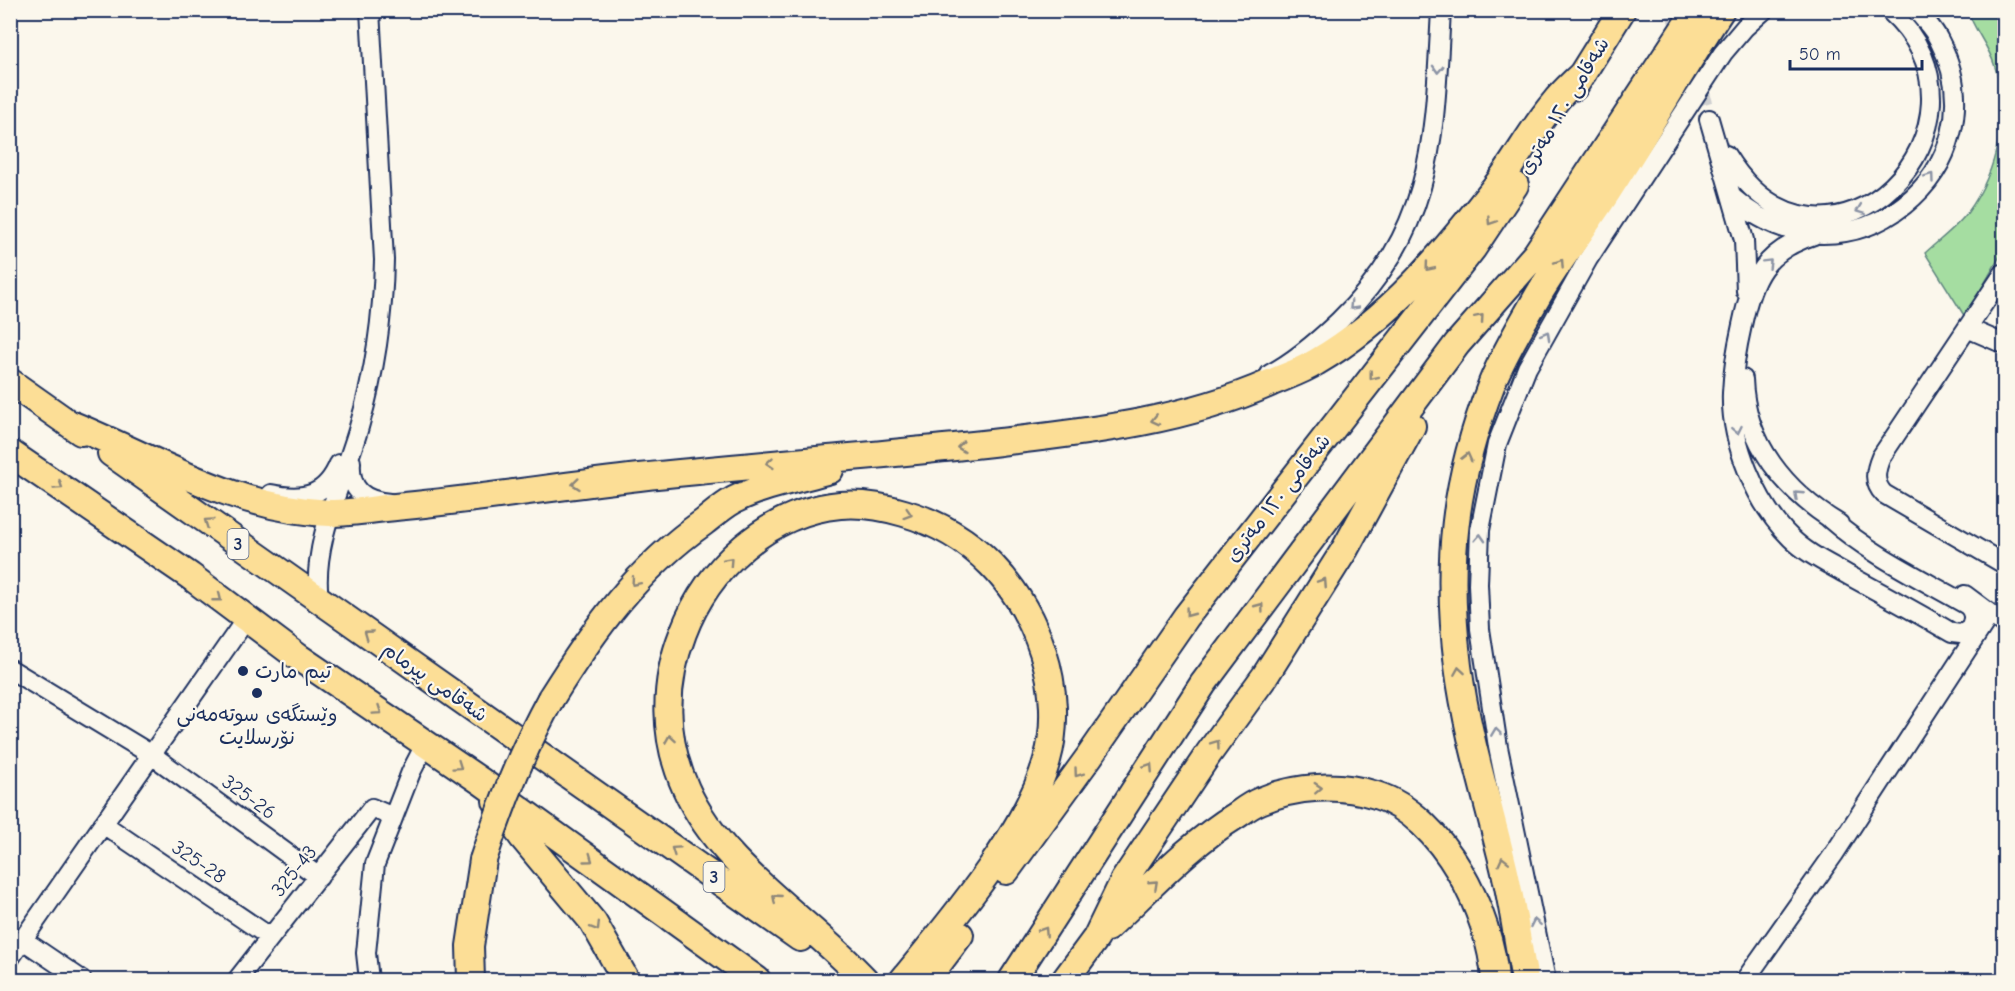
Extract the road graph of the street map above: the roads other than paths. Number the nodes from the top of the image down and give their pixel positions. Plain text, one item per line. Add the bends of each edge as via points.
1 (370, 10) edge
2 (1441, 10) edge
3 (1622, 10) edge
4 (1696, 10) edge
5 (1721, 10) edge
6 (1764, 10) edge
7 (1889, 10) edge
8 (1917, 10) edge
9 (1583, 73) junction
10 (1733, 198) junction
11 (1814, 235) junction
12 (2004, 273) edge
13 (1745, 310) junction
14 (1967, 328) junction
15 (1457, 344) junction
16 (2004, 344) edge
17 (372, 375) junction
18 (10, 382) edge
19 (1190, 412) junction
20 (68, 423) junction
21 (351, 452) junction
22 (10, 453) edge
23 (891, 454) junction
24 (149, 458) junction
25 (409, 505) junction
26 (332, 513) junction
27 (1830, 519) junction
28 (1791, 538) junction
29 (2004, 564) edge
30 (319, 599) junction
31 (1998, 618) edge
32 (246, 619) junction
33 (10, 669) edge
34 (1953, 673) junction
35 (426, 743) junction
36 (152, 754) junction
37 (482, 782) junction
38 (393, 817) junction
39 (104, 824) junction
40 (319, 877) junction
41 (476, 901) junction
42 (270, 937) junction
43 (1096, 938) junction
44 (23, 940) junction
45 (10, 958) edge
46 (927, 970) edge
47 (82, 981) edge
48 (237, 981) edge
49 (369, 981) edge
50 (456, 981) edge
51 (471, 981) edge
52 (626, 981) edge
53 (758, 981) edge
54 (863, 981) edge
55 (903, 981) edge
56 (1012, 981) edge
57 (1065, 981) edge
58 (1495, 981) edge
59 (1525, 981) edge
60 (1546, 981) edge
61 (1745, 981) edge

1 - 17 street via 384,260 382,320
2 -> 19 street via 1428,165 1413,213 1391,258 1357,303 1306,349 1278,370
3 - 9 highway, شەقامی ١٢٠ مەتری
15 -> 4 highway via 1536,254
59 -> 5 highway via 1506,875 1458,668 1452,554 1460,488 1493,381 1540,293
60 -> 6 street via 1498,747 1480,629 1480,531 1497,444 1527,368 1588,260 1723,53
7 -> 10 street via 1921,45 1936,103 1932,129 1910,176 1887,196 1846,215 1824,217 1790,212 1746,183 1712,126
11 -> 8 street via 1860,229 1893,215 1916,195 1942,158 1952,126 1954,92 1940,40
9 -> 19 highway via 1554,103 1497,184 1420,278 1383,314 1295,373
9 -> 46 highway, شەقامی ١٢٠ مەتری via 1532,161 1473,248 1186,617 1089,757
10 - 11 street via 1768,222
10 - 13 street via 1744,240
13 -> 11 street via 1761,270 1770,259 1793,243
12 - 14 street
27 -> 13 street via 1792,489 1752,428 1743,394
13 -> 28 street via 1732,394 1738,437 1761,500
14 - 16 street
14 - 29 street via 1881,457 1875,478 1878,488 1893,500
43 -> 15 highway via 1124,880 1265,676 1345,549
56 -> 15 highway via 1203,684
17 - 21 street
17 - 24 street via 339,466 329,483 317,492 277,495 205,478
18 - 20 highway, شەقامی پیرمام / 3
19 -> 23 highway via 1129,426
20 - 24 highway
30 -> 20 highway, شەقامی پیرمام / 3
21 - 25 street via 351,478 361,494 375,502
21 - 26 street
22 -> 32 highway
23 -> 25 highway via 744,466
23 -> 41 highway, bridge via 770,486 733,501 640,575 596,630 531,734 495,822
24 - 26 highway via 208,486 270,505
25 - 26 highway
26 - 30 street via 318,561
27 - 28 street via 1881,556 1971,608 1974,618 1970,629 1952,633 1816,557
27 - 31 street via 1970,597
28 - 34 street via 1808,556 1836,575 1948,643 1954,655
54 -> 30 highway, شەقامی پیرمام / 3
31 - 34 street
32 -> 35 highway
32 - 36 street
33 - 36 street, 325-26
34 - 61 street
35 -> 37 highway
35 - 38 street
36 - 39 street
36 - 40 street, 325-26
37 -> 52 highway via 593,922
37 -> 53 highway
38 - 40 street, 325-43 via 372,808
38 - 49 street via 375,864 366,953
39 - 42 street, 325-28
39 - 44 street
40 - 42 street, 325-43
41 - 50 highway
41 - 51 highway via 470,946
42 - 48 street, 325-43
43 - 57 highway
43 -> 58 highway via 1212,831 1250,807 1305,789 1342,788 1377,795 1404,810 1432,833 1473,897 1489,944
44 - 45 street
44 - 47 street
54 -> 46 highway via 845,959 759,883 719,840 684,784 674,760 668,722 674,659 688,618 705,589 730,559 760,535 796,517 839,505 890,509 916,517 953,534 988,560 1026,610 1051,683 1050,739 1037,786 1006,844
46 - 55 highway

